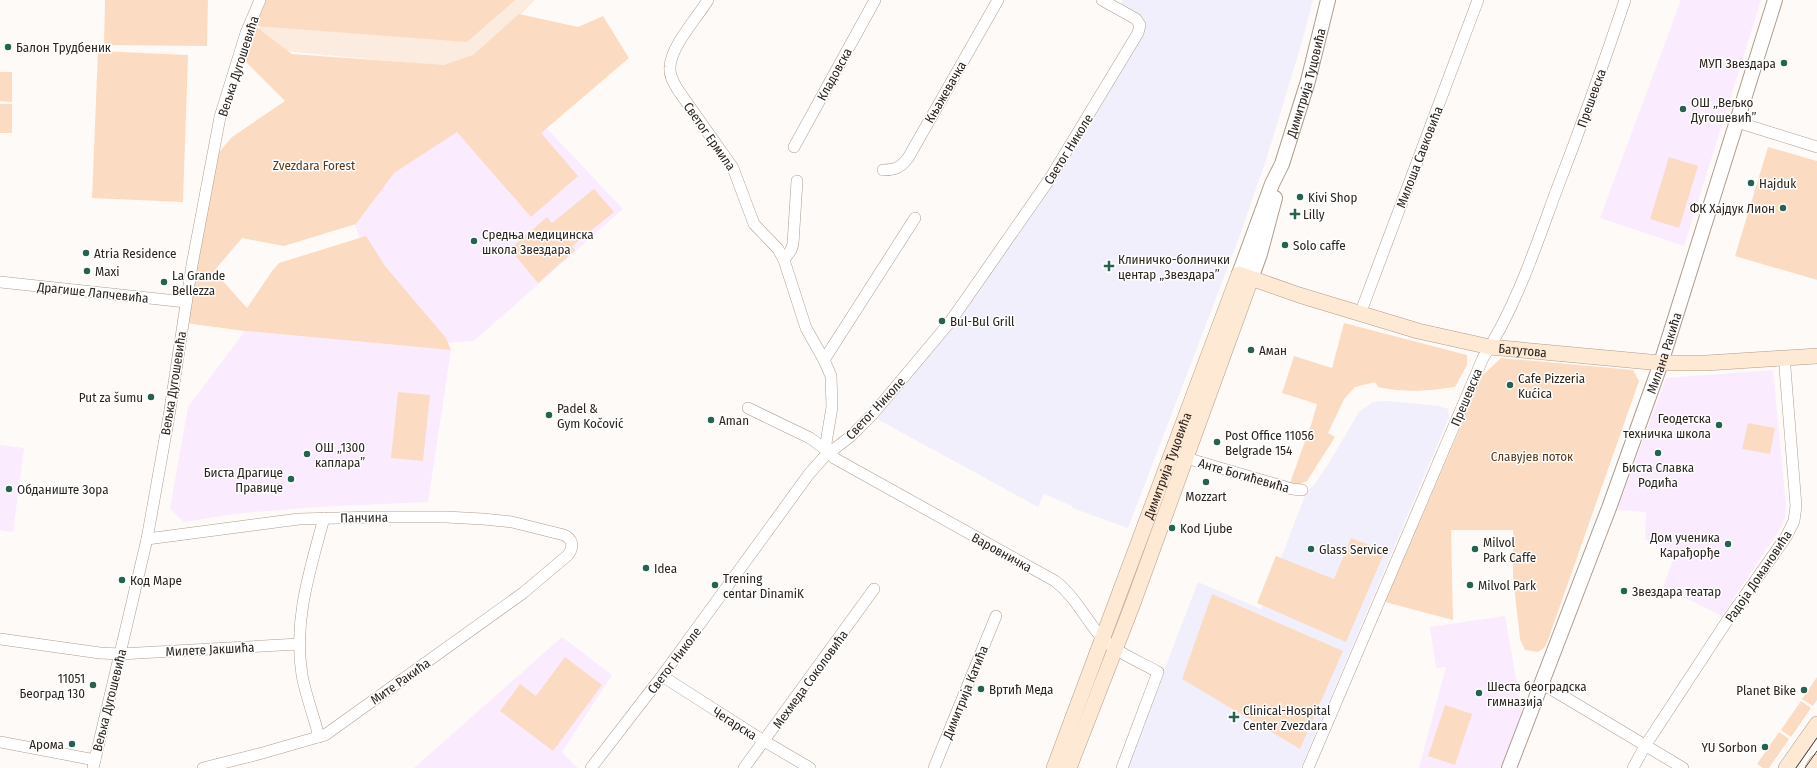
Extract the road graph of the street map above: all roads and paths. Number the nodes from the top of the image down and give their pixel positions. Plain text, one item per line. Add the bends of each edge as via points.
1 (260, 0) edge
2 (708, 0) edge
3 (875, 0) edge
4 (998, 0) edge
5 (1102, 0) edge
6 (1328, 0) edge
7 (1478, 0) edge
8 (1625, 0) edge
9 (1775, 0) edge
10 (1736, 122) junction
11 (794, 147) dead end
12 (1817, 147) edge
13 (883, 170) dead end
14 (797, 181) dead end
15 (915, 218) dead end
16 (784, 260) junction
17 (1245, 276) junction
18 (0, 282) edge
19 (186, 302) junction
20 (1360, 314) junction
21 (1490, 347) junction
22 (1817, 356) edge
23 (1785, 358) junction
24 (824, 360) junction
25 (1661, 363) junction
26 (748, 408) dead end
27 (830, 452) junction
28 (1186, 458) junction
29 (1302, 490) dead end
30 (324, 518) junction
31 (147, 539) junction
32 (572, 546) joint
33 (874, 589) dead end
34 (996, 616) dead end
35 (0, 639) edge
36 (1103, 639) junction
37 (299, 644) junction
38 (1116, 648) junction
39 (120, 654) junction
40 (662, 676) junction
41 (1541, 683) junction
42 (1817, 724) edge
43 (319, 737) junction
44 (764, 741) junction
45 (0, 742) edge
46 (1645, 746) junction
47 (1817, 762) edge
48 (94, 764) edge
49 (203, 768) edge
50 (591, 768) edge
51 (744, 768) edge
52 (810, 768) edge
53 (934, 768) edge
54 (1054, 768) edge
55 (1069, 768) edge
56 (1122, 768) edge
57 (1308, 768) edge
58 (1509, 768) edge
59 (1633, 768) edge
60 (1683, 768) edge
61 (1786, 768) edge
62 (1813, 768) edge

1 - 19 street, Вељка Дугошевића via 246,33 220,117
2 - 16 street, Светог Ермила via 677,47 671,61 671,77 733,168 754,224 778,249
3 - 11 street, Кладовска
4 - 13 street, Књажевачка via 908,158 898,168
5 - 27 street, Светог Николе via 1136,19 1140,25 1138,33 1049,180 950,322 872,415
6 - 17 street, Димитрија Туцовића via 1308,80 1282,164 1272,184
7 - 20 street, Милоша Савковића
8 - 21 street, Прешевска via 1597,84 1530,262 1496,339
9 - 10 street, Милана Ракића
10 - 12 street
10 - 25 street, Милана Ракића
14 - 16 street via 793,244
15 - 24 street
16 - 24 street, Светог Ермила via 806,328
17 - 20 main road, Батутова
17 - 28 main road, Димитрија Туцовића
17 - 36 main road, Димитрија Туцовића
18 - 19 street, Драгише Лапчевића
19 - 31 street, Вељка Дугошевића
20 - 21 main road, Батутова
21 - 25 main road, Батутова
21 - 57 street, Прешевска via 1483,358
22 - 23 main road, Батутова
23 - 25 main road, Батутова
23 - 46 street, Радоја Домановића via 1796,506 1794,520 1786,537
24 - 27 street, Светог Ермила via 832,385 832,407 826,440
25 - 41 street, Милана Ракића via 1609,508
26 - 27 street, Варовничка via 810,438
27 - 36 street, Варовничка via 843,464 1055,581
27 - 40 street, Светог Николе via 809,474
28 - 29 street, Анте Богићевића
28 - 38 main road, Димитрија Туцовића
30 - 31 street, Панчина
30 - 32 street, Панчина via 446,517 512,522 564,535 570,539
30 - 37 street via 303,600
31 - 39 street, Вељка Дугошевића
32 - 43 street, Мите Ракића via 568,555 523,593
33 - 44 street, Мехмеда Соколовића
34 - 53 street, Димитрија Катића
35 - 39 street, Милете Јакшића
36 - 38 street, Варовничка
36 - 54 main road, Димитрија Туцовића
37 - 39 street, Милете Јакшића
37 - 43 street via 306,695
38 - 55 main road, Димитрија Туцовића
38 - 56 street, Варовничка via 1158,672
39 - 48 street, Вељка Дугошевића
40 - 44 street, Чегарска
40 - 50 street, Светог Николе
41 - 46 street
41 - 58 street, Милана Ракића
42 - 61 main road
43 - 49 street, Мите Ракића
44 - 51 street, Мехмеда Соколовића
44 - 52 street, Чегарска
45 - 48 street
46 - 59 street, Радоја Домановића
46 - 60 street
47 - 62 main road

